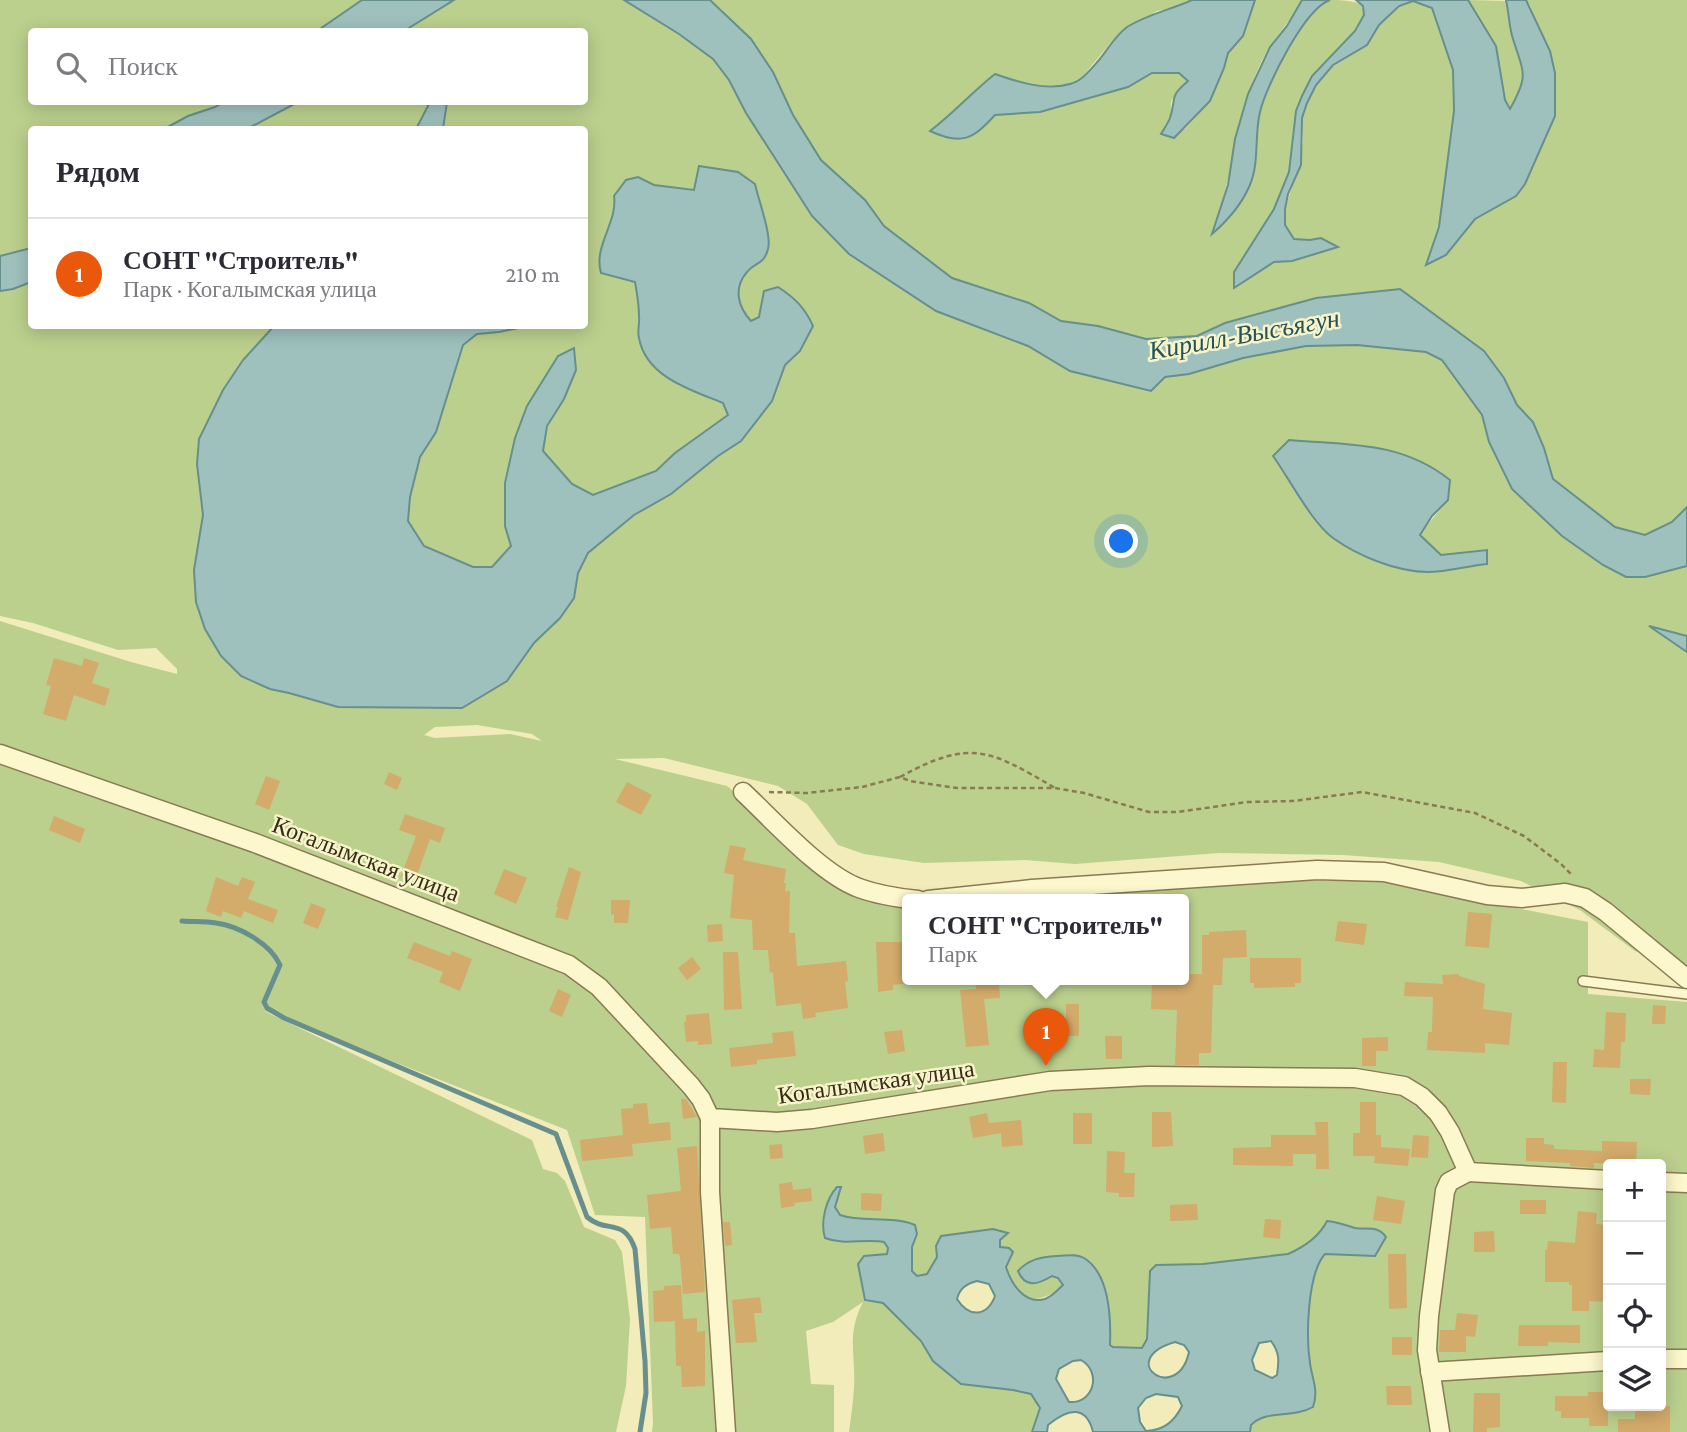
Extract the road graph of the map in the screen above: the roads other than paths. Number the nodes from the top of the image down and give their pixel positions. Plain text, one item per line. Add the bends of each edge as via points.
1 (0, 754) edge
2 (743, 792) road end
3 (985, 894) edge
4 (902, 898) edge
5 (1687, 978) edge
6 (1583, 981) dead end
7 (1687, 994) edge
8 (710, 1118) junction
9 (1468, 1172) junction
10 (1603, 1180) edge
11 (1666, 1182) edge
12 (1687, 1183) edge
13 (1666, 1359) edge
14 (1687, 1359) edge
15 (1603, 1361) edge
16 (1430, 1372) junction
17 (726, 1432) edge
18 (1440, 1432) edge

1 - 8 street, Когалымская улица via 255,842 569,965 599,987 691,1086
2 - 4 street via 833,875 858,888
3 - 5 street via 1317,870 1384,872 1487,895 1521,898 1565,893 1586,898
6 - 7 lane
8 - 9 street, Когалымская улица via 812,1119 1102,1077 1356,1078 1404,1086 1422,1097 1450,1132
8 - 17 street via 710,1192
9 - 10 street
9 - 16 street via 1449,1182 1445,1191 1429,1316
11 - 12 street
13 - 14 street
15 - 16 street
16 - 18 street

